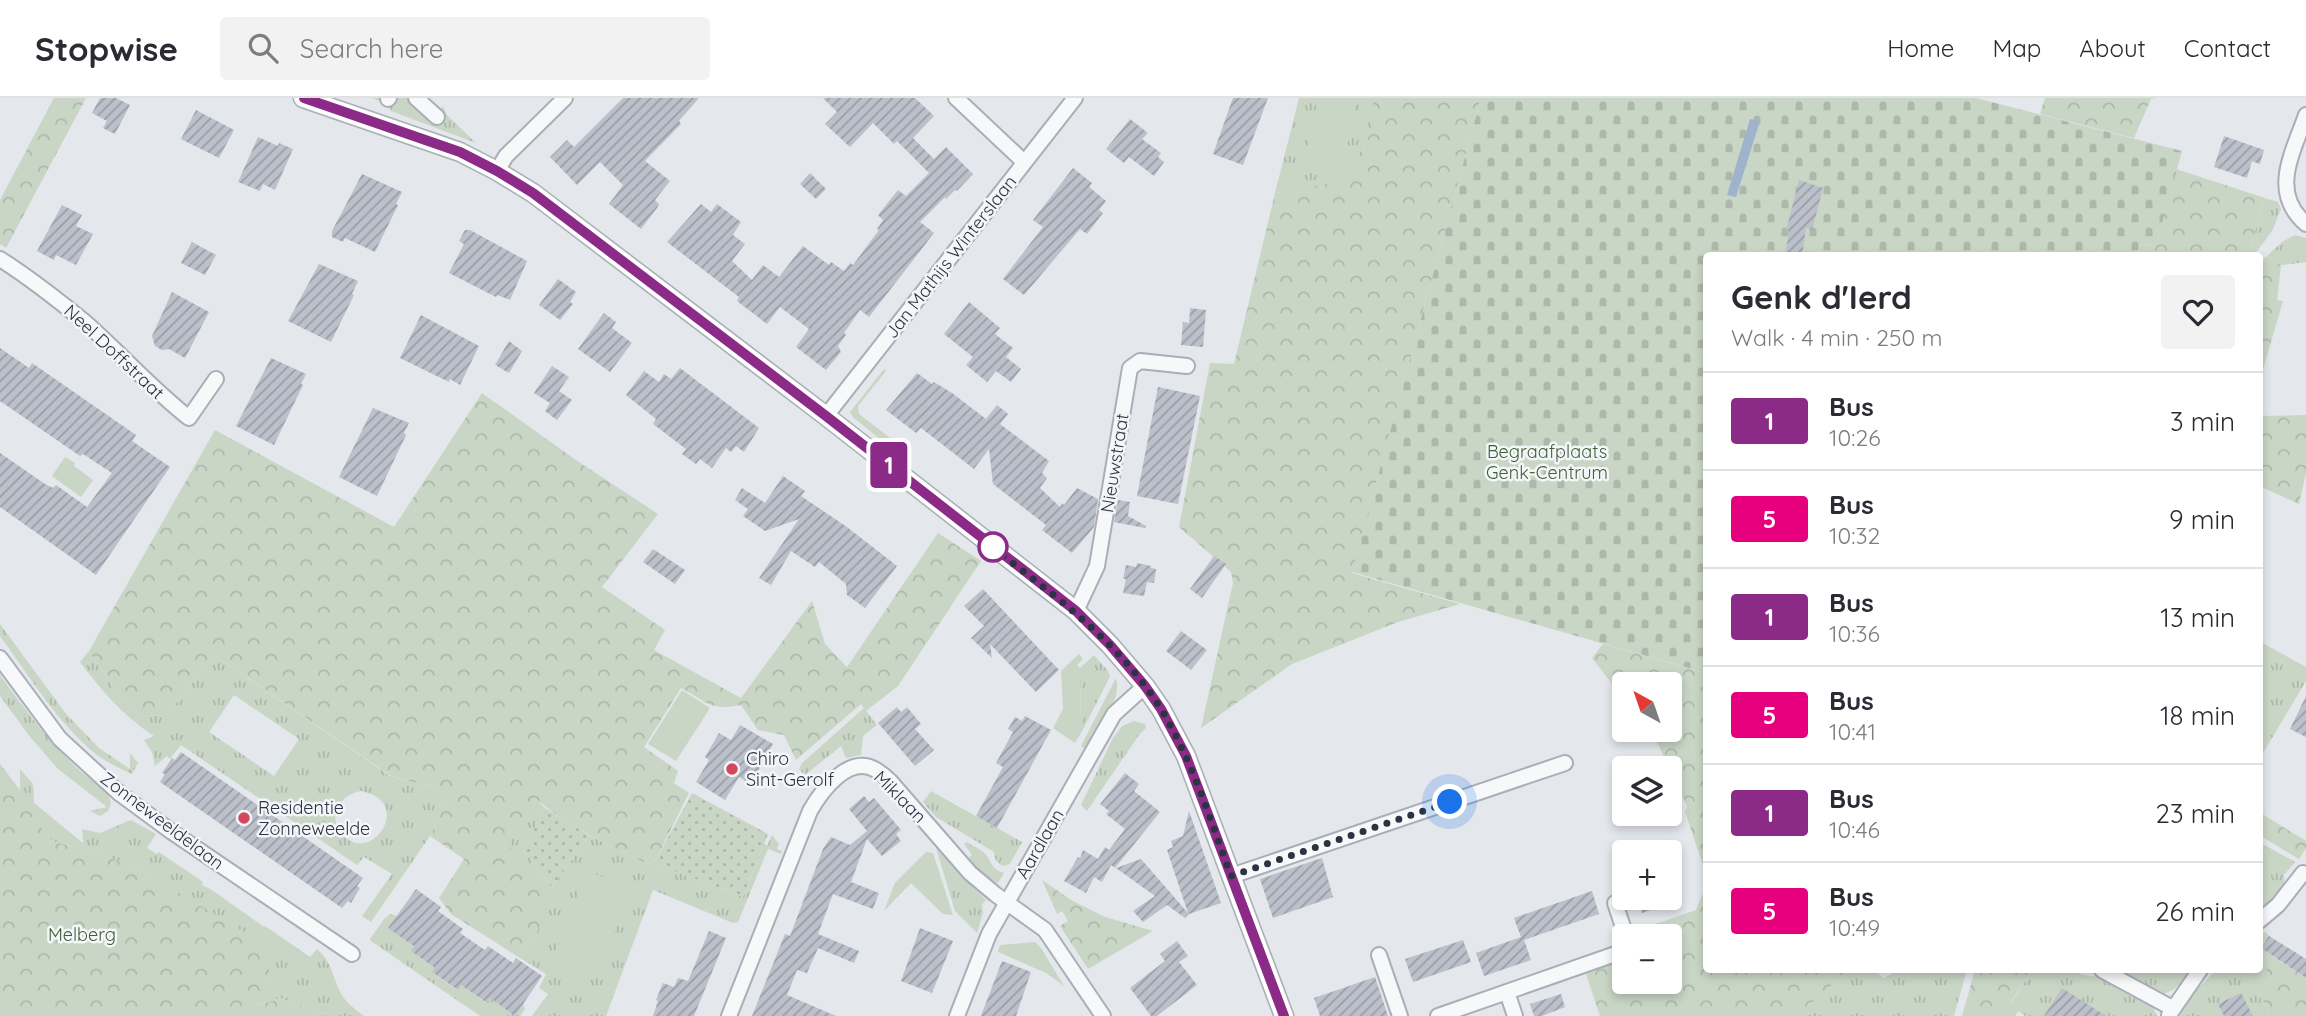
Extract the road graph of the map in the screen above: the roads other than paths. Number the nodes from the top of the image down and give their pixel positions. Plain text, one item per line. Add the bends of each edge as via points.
1 (303, 98) edge
2 (416, 98) edge
3 (565, 98) edge
4 (956, 98) edge
5 (1075, 98) edge
6 (2306, 114) edge
7 (437, 117) dead end
8 (1024, 162) junction
9 (497, 171) junction
10 (2306, 224) edge
11 (0, 259) edge
12 (1187, 366) dead end
13 (216, 379) dead end
14 (826, 416) junction
15 (1076, 611) junction
16 (0, 658) edge
17 (1145, 686) junction
18 (1564, 763) dead end
19 (2303, 873) dead end
20 (1231, 876) junction
21 (1007, 903) junction
22 (2263, 918) edge
23 (352, 954) dead end
24 (1379, 955) dead end
25 (1612, 955) edge
26 (2107, 973) edge
27 (2198, 973) edge
28 (1507, 992) junction
29 (2170, 1012) edge
30 (729, 1016) edge
31 (957, 1016) edge
32 (1103, 1016) edge
33 (1284, 1016) edge
34 (1400, 1016) edge
35 (1438, 1016) edge
36 (1516, 1016) edge

1 - 9 street via 460,152
2 - 7 street
3 - 9 street via 506,156
4 - 8 street
5 - 8 street, Jan Mathijs Winterslaan
6 - 10 street via 2285,179 2292,211
8 - 14 street, Jan Mathijs Winterslaan
9 - 14 street via 533,193
11 - 13 street, Neel Doffstraat via 39,284 189,418
12 - 15 street, Nieuwstraat via 1140,361 1130,369 1097,566
14 - 15 street
15 - 17 street
16 - 23 street, Zonneweeldelaan via 60,739 119,793
17 - 20 street via 1186,756
17 - 21 street, Aardlaan via 1114,714
18 - 20 street
19 - 22 street
20 - 33 street
21 - 30 street, Miklaan via 970,873 890,781 875,768 857,766 838,775 810,811
21 - 31 street, Aardlaan via 989,934
21 - 32 street, Miklaan via 1045,930
24 - 34 street
25 - 28 street
26 - 29 street
27 - 29 street
28 - 35 street
28 - 36 street

